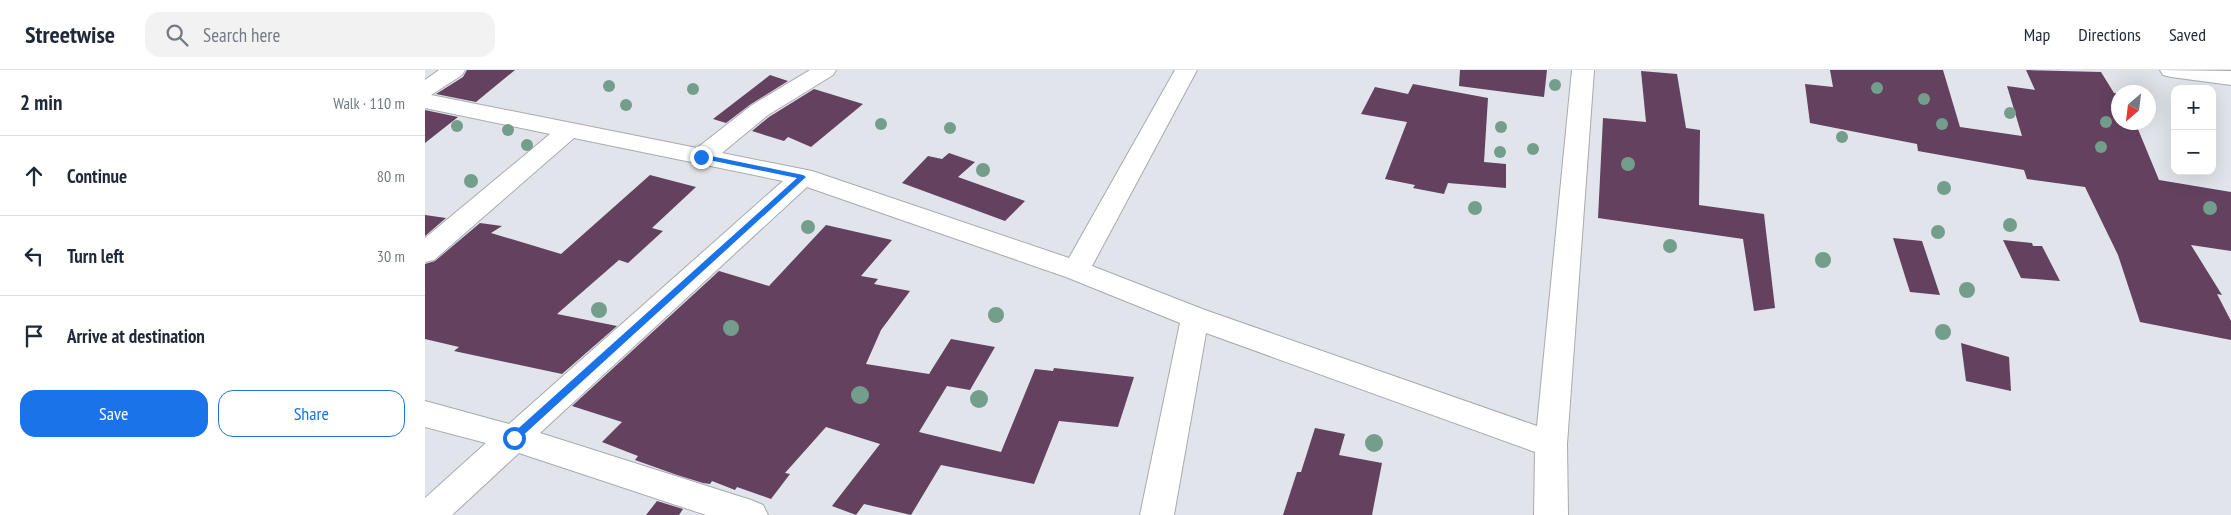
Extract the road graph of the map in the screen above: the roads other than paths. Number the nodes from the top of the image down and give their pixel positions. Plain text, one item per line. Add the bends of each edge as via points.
1 (454, 70) edge
2 (825, 70) edge
3 (1186, 70) edge
4 (1583, 70) edge
5 (2171, 70) edge
6 (2231, 78) edge
7 (425, 90) edge
8 (425, 101) edge
9 (569, 130) junction
10 (701, 157) junction
11 (803, 177) junction
12 (425, 253) edge
13 (1076, 270) junction
14 (1195, 318) junction
15 (425, 414) edge
16 (514, 438) junction
17 (1551, 444) junction
18 (705, 508) edge
19 (429, 515) edge
20 (751, 515) edge
21 (1157, 515) edge
22 (1551, 515) edge

1 - 7 street
2 - 10 street via 760,110
3 - 13 street
4 - 17 street
5 - 6 street
8 - 9 street
9 - 10 street
9 - 12 street
10 - 11 street
11 - 13 street
11 - 16 street
13 - 14 street
14 - 17 street
14 - 21 street
15 - 16 street
16 - 18 street
16 - 19 street
17 - 22 street
18 - 20 street

